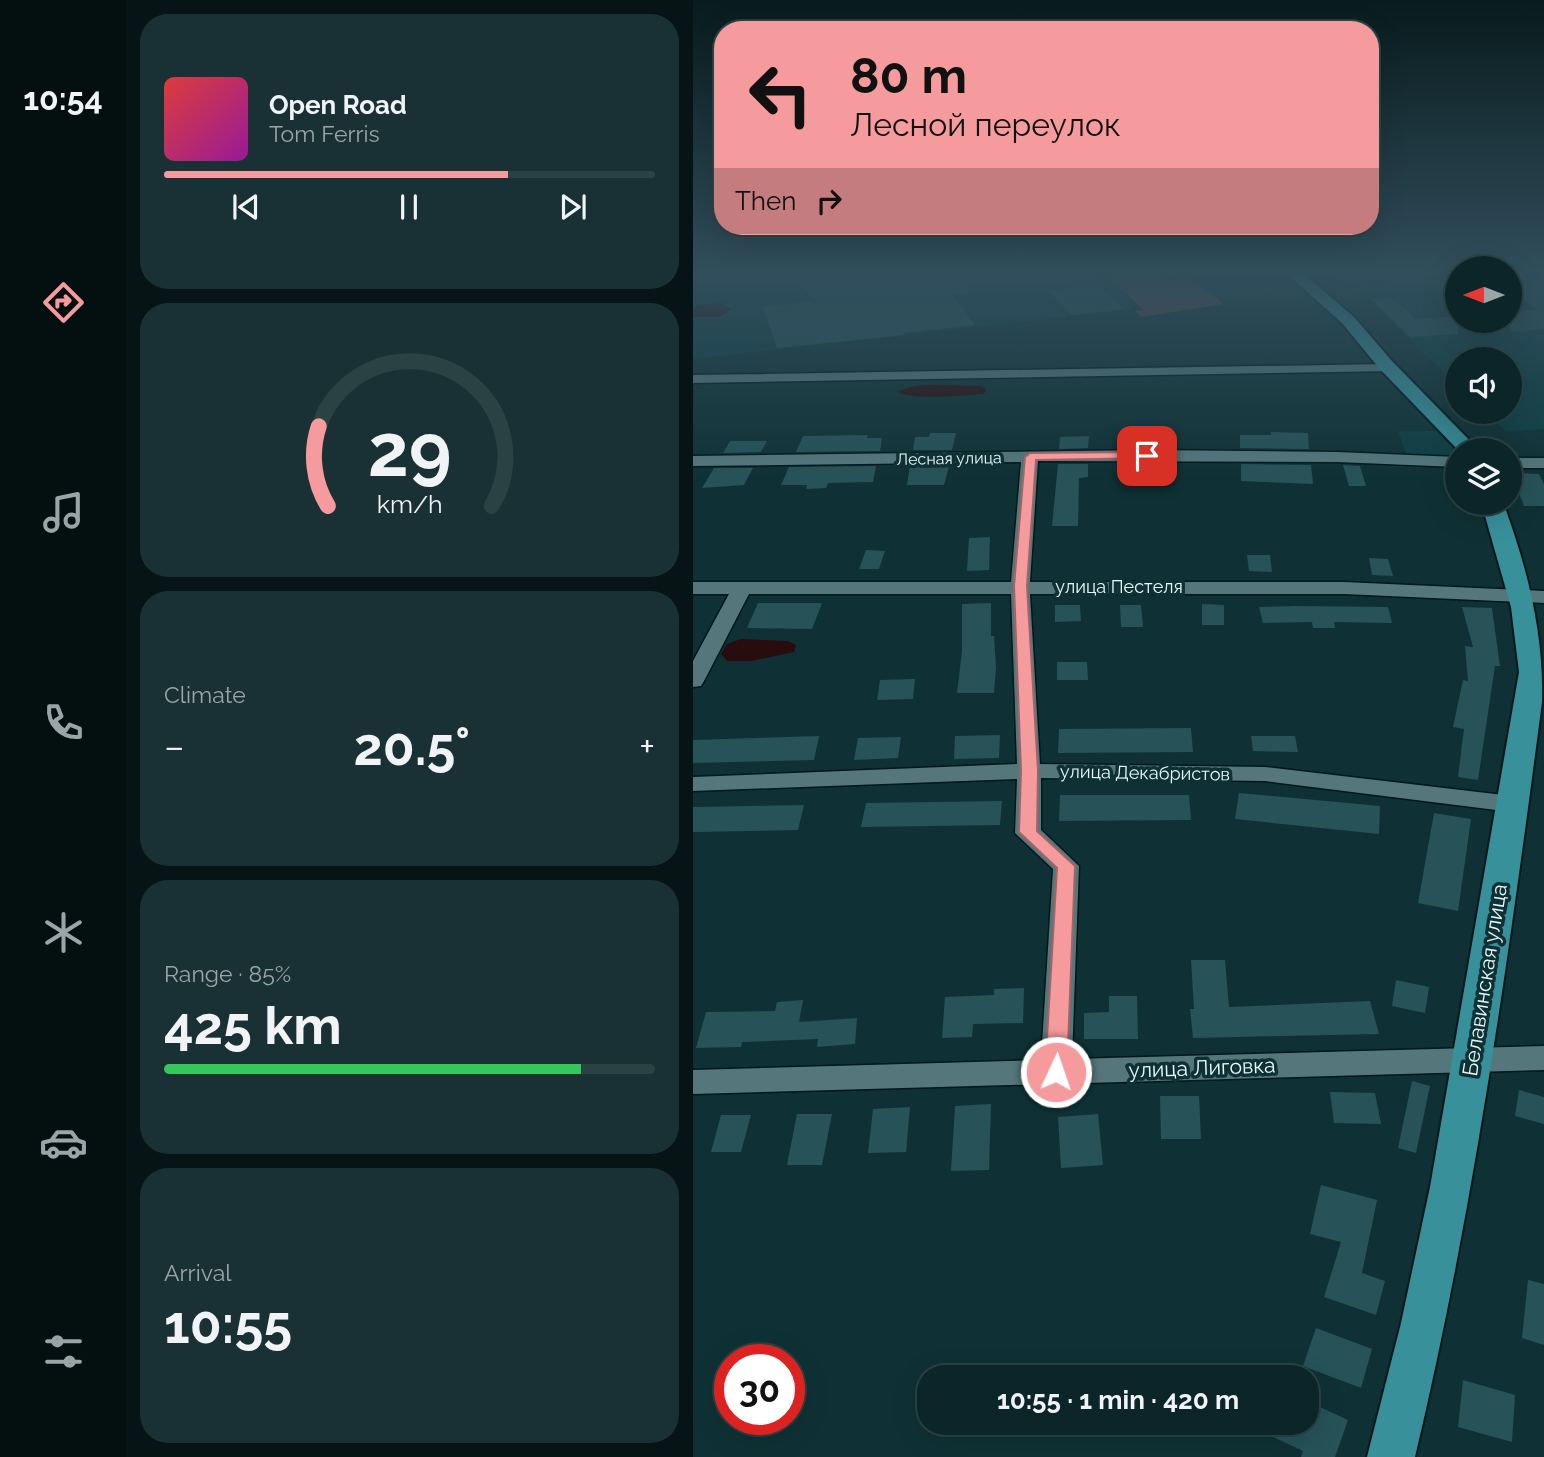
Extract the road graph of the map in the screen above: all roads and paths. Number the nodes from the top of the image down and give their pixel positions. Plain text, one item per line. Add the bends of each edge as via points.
1 (1367, 342) edge
2 (1389, 368) junction
3 (693, 379) edge
4 (1457, 438) edge
5 (1030, 457) junction
6 (693, 461) edge
7 (1445, 461) edge
8 (1522, 463) edge
9 (1544, 463) edge
10 (1498, 515) edge
11 (1020, 586) junction
12 (693, 588) edge
13 (742, 588) junction
14 (1533, 596) edge
15 (693, 681) edge
16 (1029, 771) junction
17 (693, 784) edge
18 (1511, 804) junction
19 (1544, 1058) edge
20 (1473, 1060) junction
21 (1056, 1072) junction
22 (693, 1082) edge
23 (1391, 1457) edge

1 - 2 main road
2 - 3 street
2 - 4 main road
5 - 6 street, Лесная улица
5 - 7 street, Лесная улица
5 - 11 street
8 - 9 street
10 - 14 main road, Белавинская улица
11 - 13 street, улица Пестеля
11 - 14 street, улица Пестеля via 1344,588
11 - 16 street
12 - 13 street, улица Пестеля
13 - 15 street
14 - 18 main road, Белавинская улица via 1532,672
16 - 17 street, улица Декабристов
16 - 18 street, улица Декабристов via 1265,774
16 - 21 street via 1028,832 1066,866
18 - 20 main road, Белавинская улица
19 - 20 street, улица Лиговка
20 - 21 street, улица Лиговка
20 - 23 main road, Белавинская улица via 1418,1355
21 - 22 street, улица Лиговка

